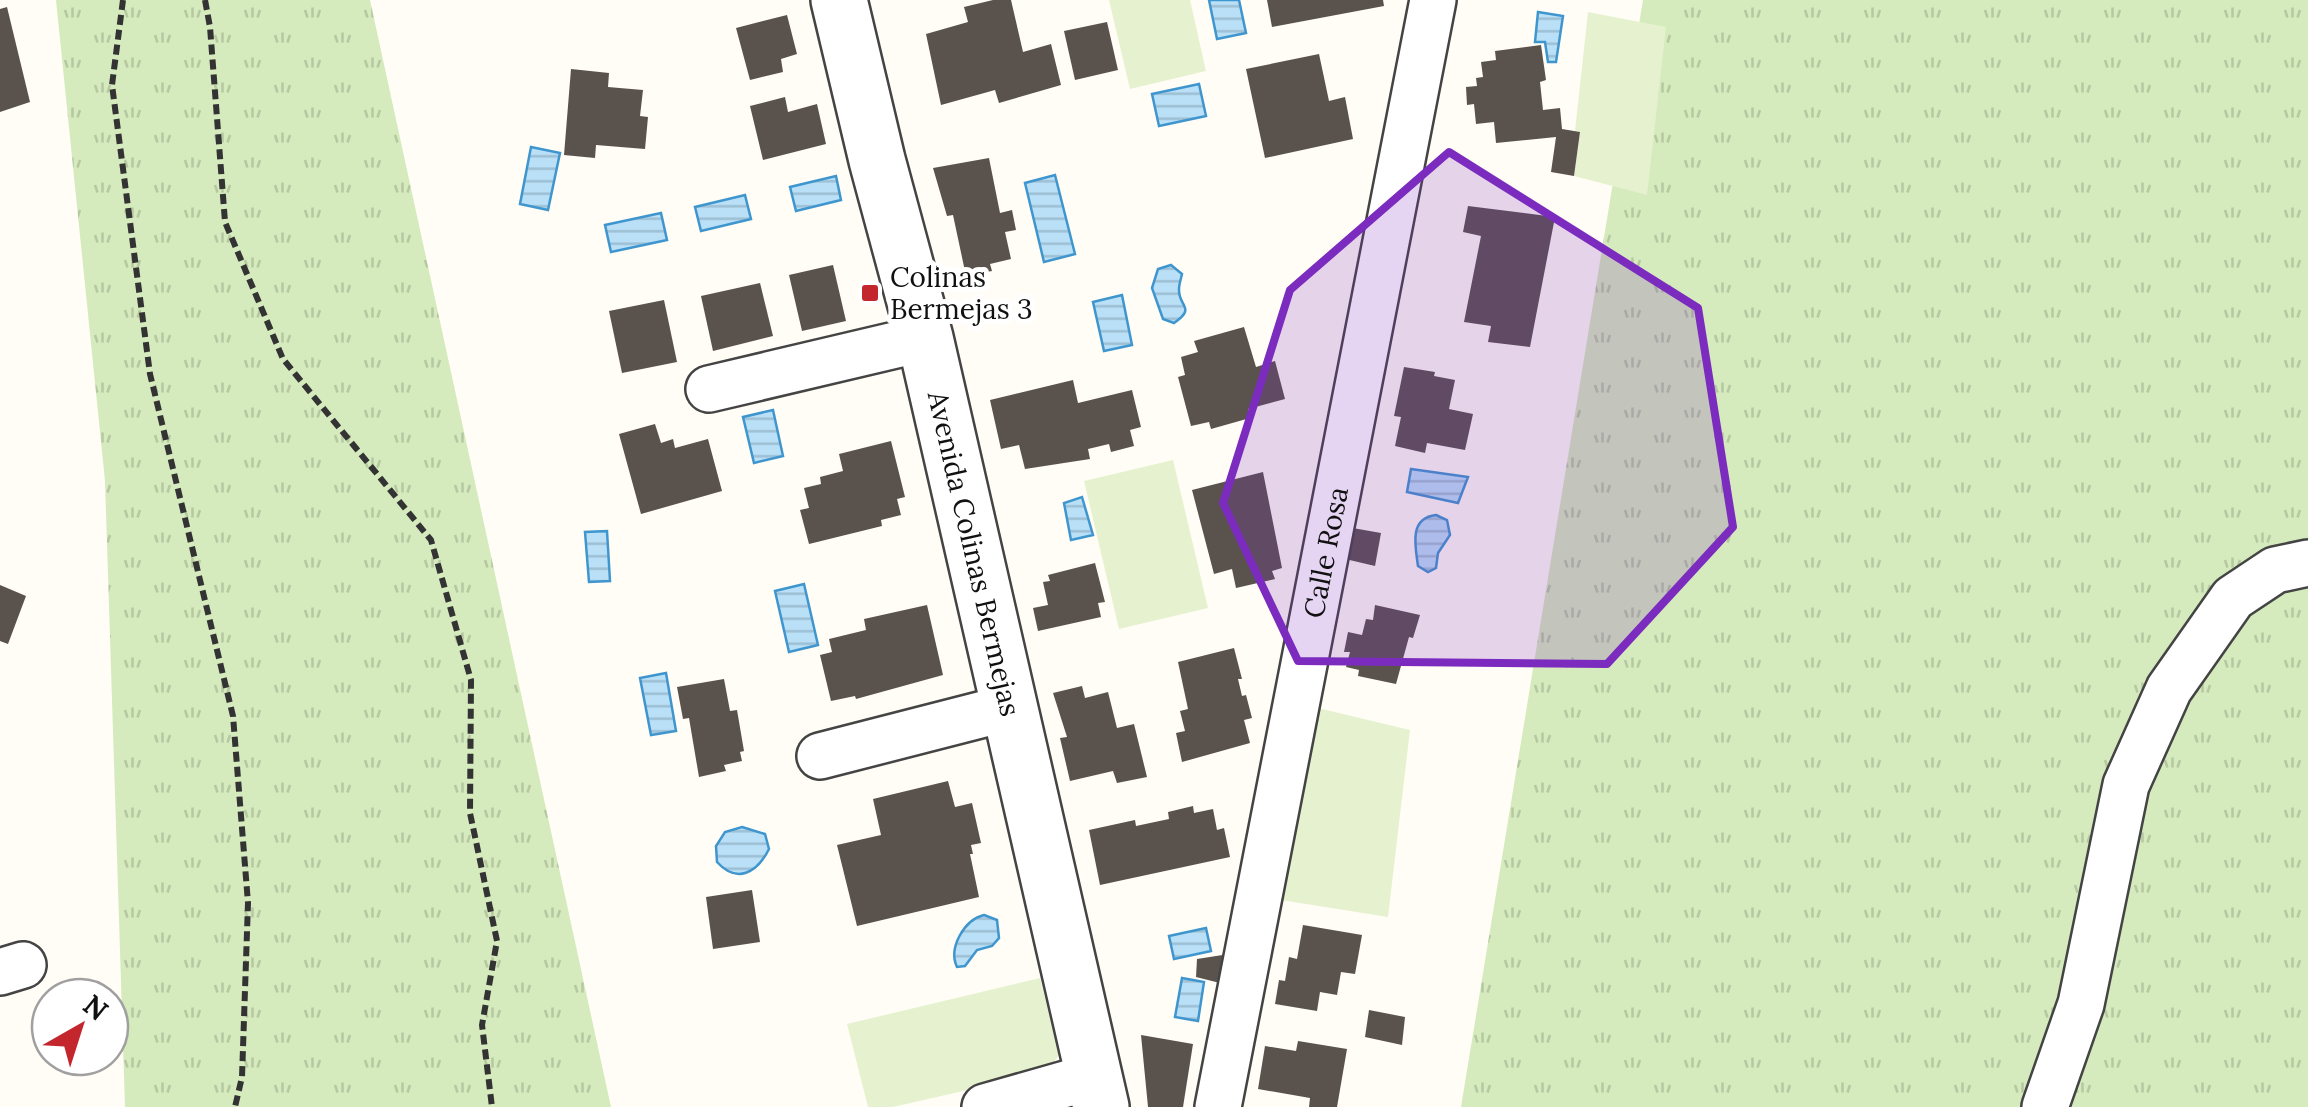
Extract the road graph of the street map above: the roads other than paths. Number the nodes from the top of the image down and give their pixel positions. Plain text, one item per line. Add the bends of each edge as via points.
1 (840, 0) edge
2 (1433, 0) edge
3 (925, 338) junction
4 (709, 389) dead end
5 (2308, 563) edge
6 (1011, 707) junction
7 (820, 756) dead end
8 (1098, 1092) edge
9 (985, 1107) edge
10 (1218, 1107) edge
11 (2046, 1107) edge

1 - 3 street, Avenida Colinas Bermejas
2 - 10 street, Calle Rosa
3 - 4 street
3 - 6 street, Avenida Colinas Bermejas
5 - 11 street via 2275,570 2233,598 2169,689 2126,786 2080,1004
6 - 7 street
6 - 8 street, Avenida Colinas Bermejas
8 - 9 street

